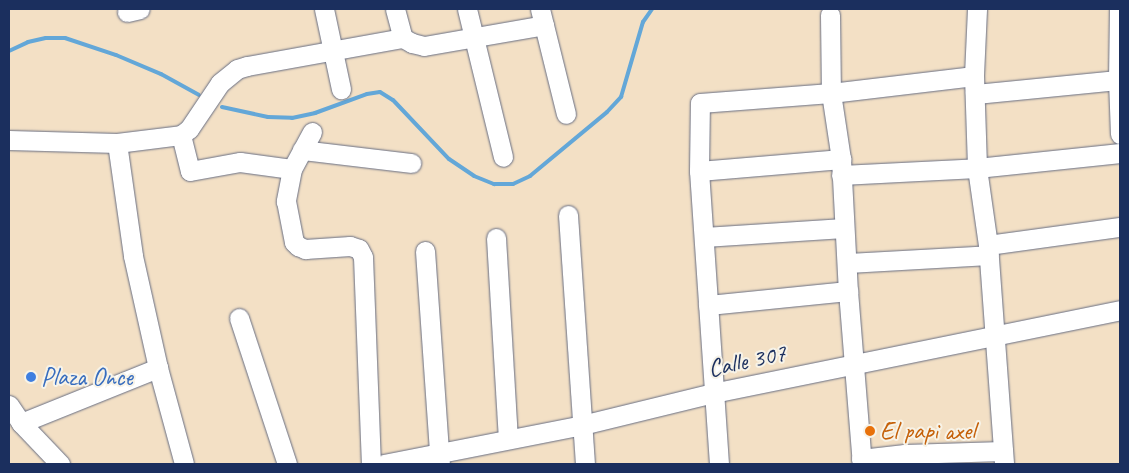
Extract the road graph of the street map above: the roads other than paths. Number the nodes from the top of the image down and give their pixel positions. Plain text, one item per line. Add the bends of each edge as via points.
1 (324, 9) edge
2 (395, 9) edge
3 (468, 9) edge
4 (977, 9) edge
5 (1119, 9) edge
6 (830, 15) dead end
7 (542, 17) edge
8 (403, 38) junction
9 (475, 38) junction
10 (333, 50) junction
11 (1118, 80) junction
12 (975, 85) junction
13 (340, 89) dead end
14 (831, 93) junction
15 (566, 114) dead end
16 (312, 132) dead end
17 (1120, 134) edge
18 (181, 135) junction
19 (9, 140) edge
20 (117, 143) junction
21 (302, 150) junction
22 (1120, 153) edge
23 (503, 157) dead end
24 (411, 163) dead end
25 (841, 167) junction
26 (977, 168) junction
27 (292, 169) junction
28 (699, 171) junction
29 (568, 215) dead end
30 (1120, 227) edge
31 (844, 228) junction
32 (704, 237) junction
33 (496, 238) dead end
34 (988, 250) junction
35 (425, 251) dead end
36 (848, 263) junction
37 (848, 291) junction
38 (708, 306) junction
39 (1120, 310) edge
40 (239, 318) dead end
41 (995, 335) junction
42 (853, 365) junction
43 (158, 368) junction
44 (713, 393) junction
45 (9, 405) edge
46 (21, 423) junction
47 (582, 425) junction
48 (508, 438) junction
49 (1004, 458) edge
50 (439, 459) edge
51 (861, 462) edge
52 (60, 464) edge
53 (184, 464) edge
54 (287, 464) edge
55 (371, 464) edge
56 (384, 464) edge
57 (585, 464) edge
58 (719, 464) edge

1 - 10 street
2 - 8 street
3 - 9 street
4 - 12 street
5 - 11 street
6 - 14 street
7 - 9 street
7 - 15 street
8 - 9 street via 424,46
8 - 10 street
9 - 23 street
10 - 13 street
10 - 18 street via 237,69 220,83 189,129
11 - 12 street
11 - 17 street
12 - 14 street
12 - 26 street
14 - 25 street
14 - 28 street via 700,103
16 - 21 street
18 - 20 street
18 - 27 street via 190,171 240,162
19 - 20 street
20 - 43 street via 134,256
21 - 24 street
21 - 27 street
22 - 26 street
25 - 26 street
25 - 28 street
25 - 31 street
26 - 34 street
27 - 55 street via 286,201 294,242 305,249 350,246 358,249 363,257
28 - 32 street
29 - 47 street
30 - 34 street
31 - 32 street
31 - 36 street
32 - 38 street
33 - 48 street
34 - 36 street
34 - 41 street
35 - 50 street
36 - 37 street
37 - 38 street
37 - 42 street
38 - 44 street
39 - 41 street, Calle 307
40 - 54 street
41 - 42 street, Calle 307
41 - 49 street
42 - 44 street, Calle 307
42 - 51 street
43 - 46 street
43 - 53 street
44 - 47 street, Calle 307
44 - 58 street
45 - 46 street
46 - 52 street
47 - 48 street, Calle 307
47 - 57 street
48 - 50 street, Calle 307
49 - 51 street via 905,454
50 - 56 street, Calle 307

